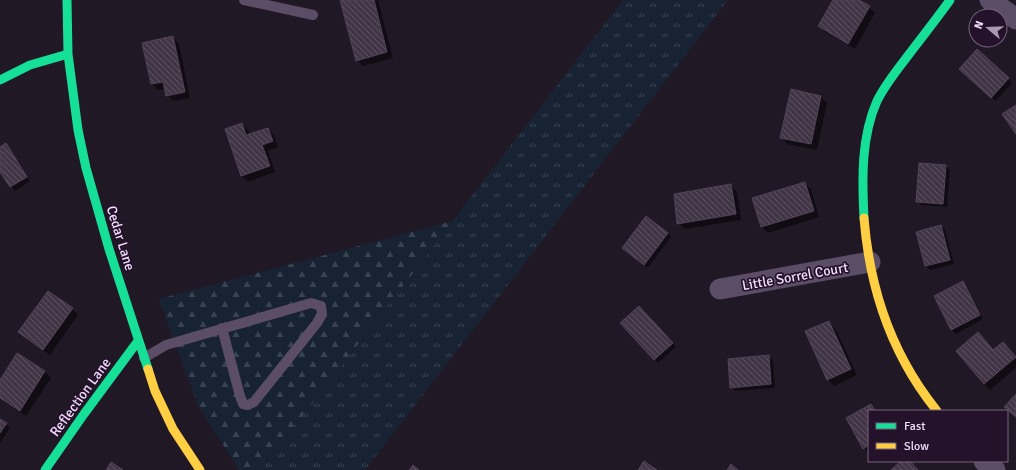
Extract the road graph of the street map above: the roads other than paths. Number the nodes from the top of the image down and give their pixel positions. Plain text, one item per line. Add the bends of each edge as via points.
1 (67, 0) edge
2 (244, 0) edge
3 (950, 0) edge
4 (990, 0) edge
5 (313, 15) dead end
6 (1016, 19) edge
7 (68, 54) junction
8 (0, 80) edge
9 (870, 262) junction
10 (720, 289) dead end
11 (222, 328) junction
12 (138, 341) junction
13 (144, 358) junction
14 (936, 410) edge
15 (985, 462) edge
16 (45, 470) edge
17 (200, 470) edge
18 (995, 470) edge

1 - 7 street, Cedar Lane
2 - 5 lane
3 - 9 street via 890,79 874,108 862,167 864,219
4 - 6 street
7 - 8 street via 30,65
7 - 12 street, Cedar Lane via 86,168
9 - 10 street, Little Sorrel Court
9 - 14 street via 882,309 900,354 925,397
11 - 11 lane via 311,302 321,306 322,314 317,323 254,402 248,405 243,404 240,396
11 - 13 lane via 166,345
12 - 13 street, Cedar Lane
12 - 16 street, Reflection Lane
13 - 17 street, Cedar Lane via 155,391 173,429
15 - 18 street

